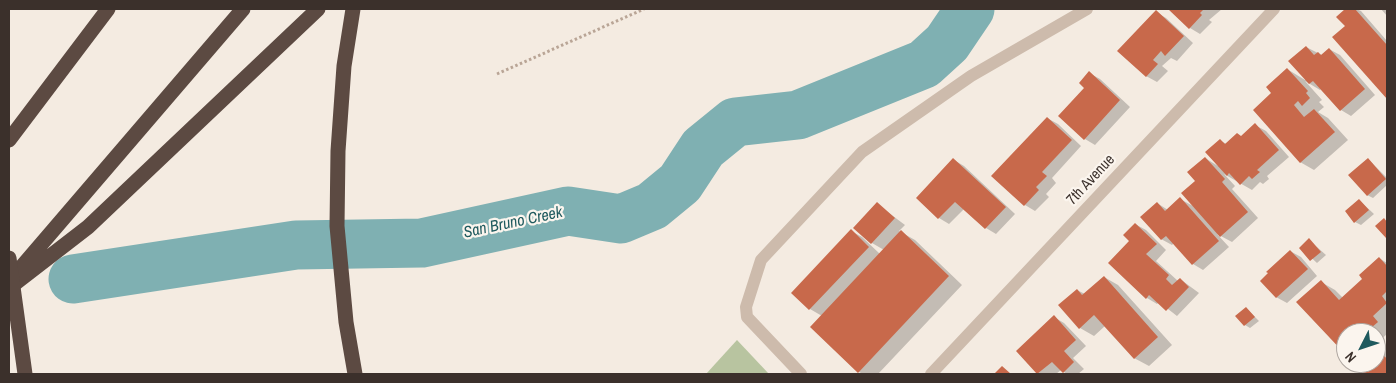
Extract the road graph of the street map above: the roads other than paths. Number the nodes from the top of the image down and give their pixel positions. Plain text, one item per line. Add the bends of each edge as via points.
1 (108, 9) edge
2 (243, 9) edge
3 (318, 9) edge
4 (353, 9) edge
5 (1087, 9) edge
6 (1274, 9) edge
7 (9, 140) edge
8 (9, 258) edge
9 (9, 282) edge
10 (9, 288) edge
11 (25, 374) edge
12 (355, 374) edge
13 (801, 374) edge
14 (931, 374) edge

1 - 7 highway
2 - 9 highway
3 - 10 highway via 88,227
4 - 12 highway via 344,66 338,141 337,226 346,322
5 - 13 street via 970,76 862,152 761,260 746,307 747,317
6 - 14 street, 7th Avenue
8 - 11 highway, bridge

